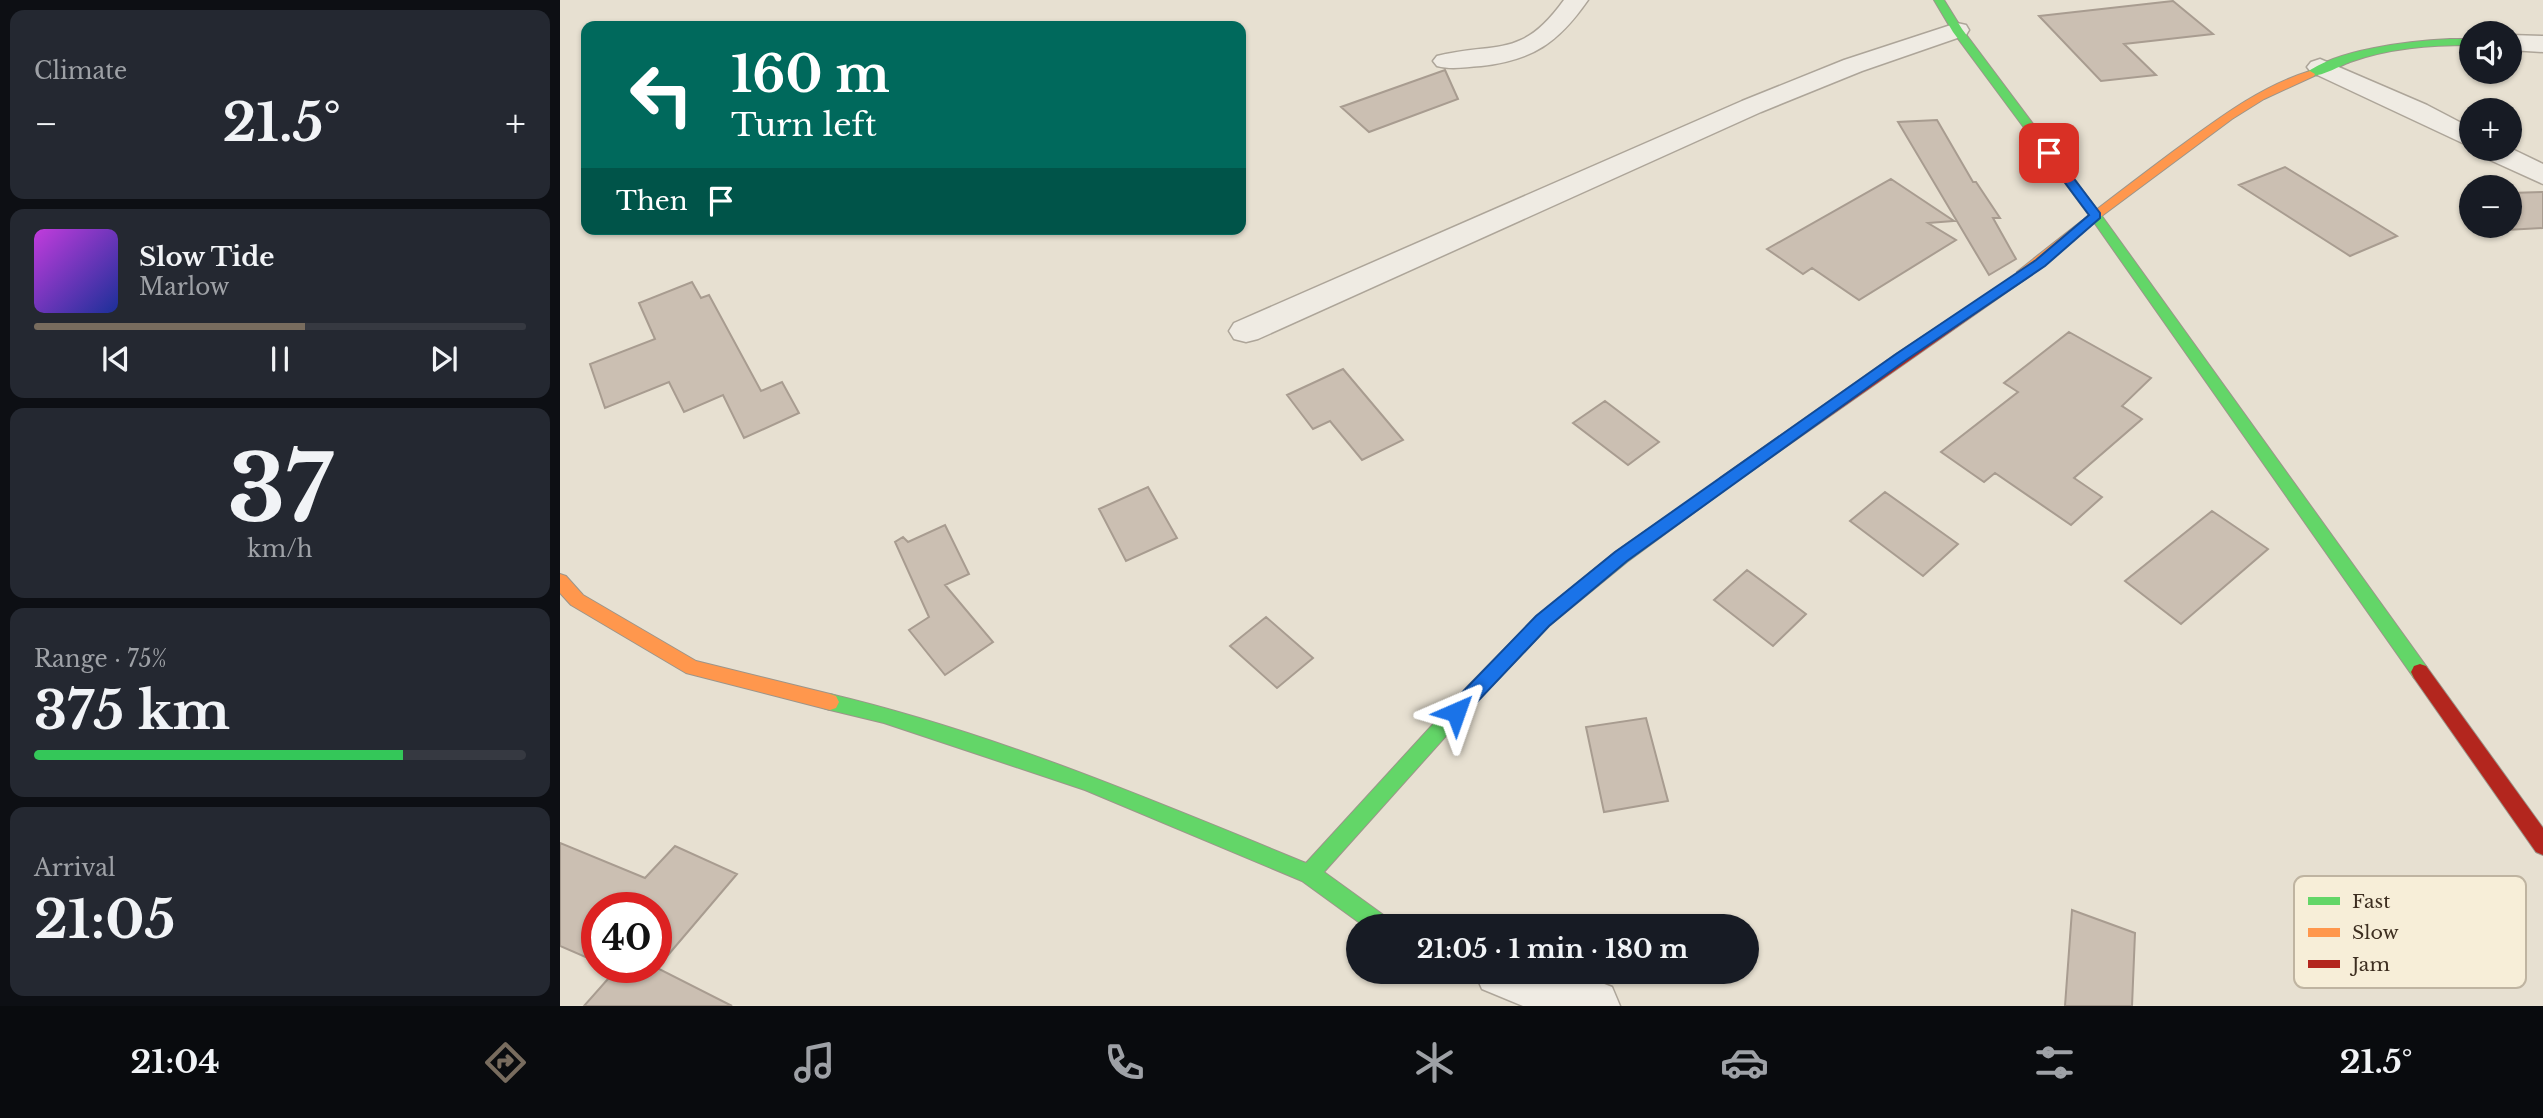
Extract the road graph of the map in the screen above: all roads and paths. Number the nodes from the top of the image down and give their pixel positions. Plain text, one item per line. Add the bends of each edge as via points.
1 (1576, 0) edge
2 (1939, 0) edge
3 (1957, 30) junction
4 (2459, 42) edge
5 (2522, 43) edge
6 (2543, 44) edge
7 (1446, 61) dead end
8 (2320, 67) junction
9 (2459, 133) edge
10 (2514, 161) edge
11 (2543, 175) edge
12 (2095, 215) junction
13 (1245, 331) dead end
14 (560, 581) edge
15 (2543, 845) edge
16 (1308, 874) junction
17 (1365, 914) edge
18 (1533, 984) edge
19 (1583, 1004) edge

1 - 7 street via 1545,36 1514,54
2 - 3 street
3 - 12 street
3 - 13 street via 1878,54 1730,114
4 - 8 street via 2382,48
5 - 6 street
8 - 9 street
8 - 12 street via 2228,117
10 - 11 street
12 - 15 street
12 - 16 street via 2040,263 1621,556 1543,621
14 - 16 street via 577,600 692,668 884,715 1087,782
16 - 17 street
18 - 19 street

